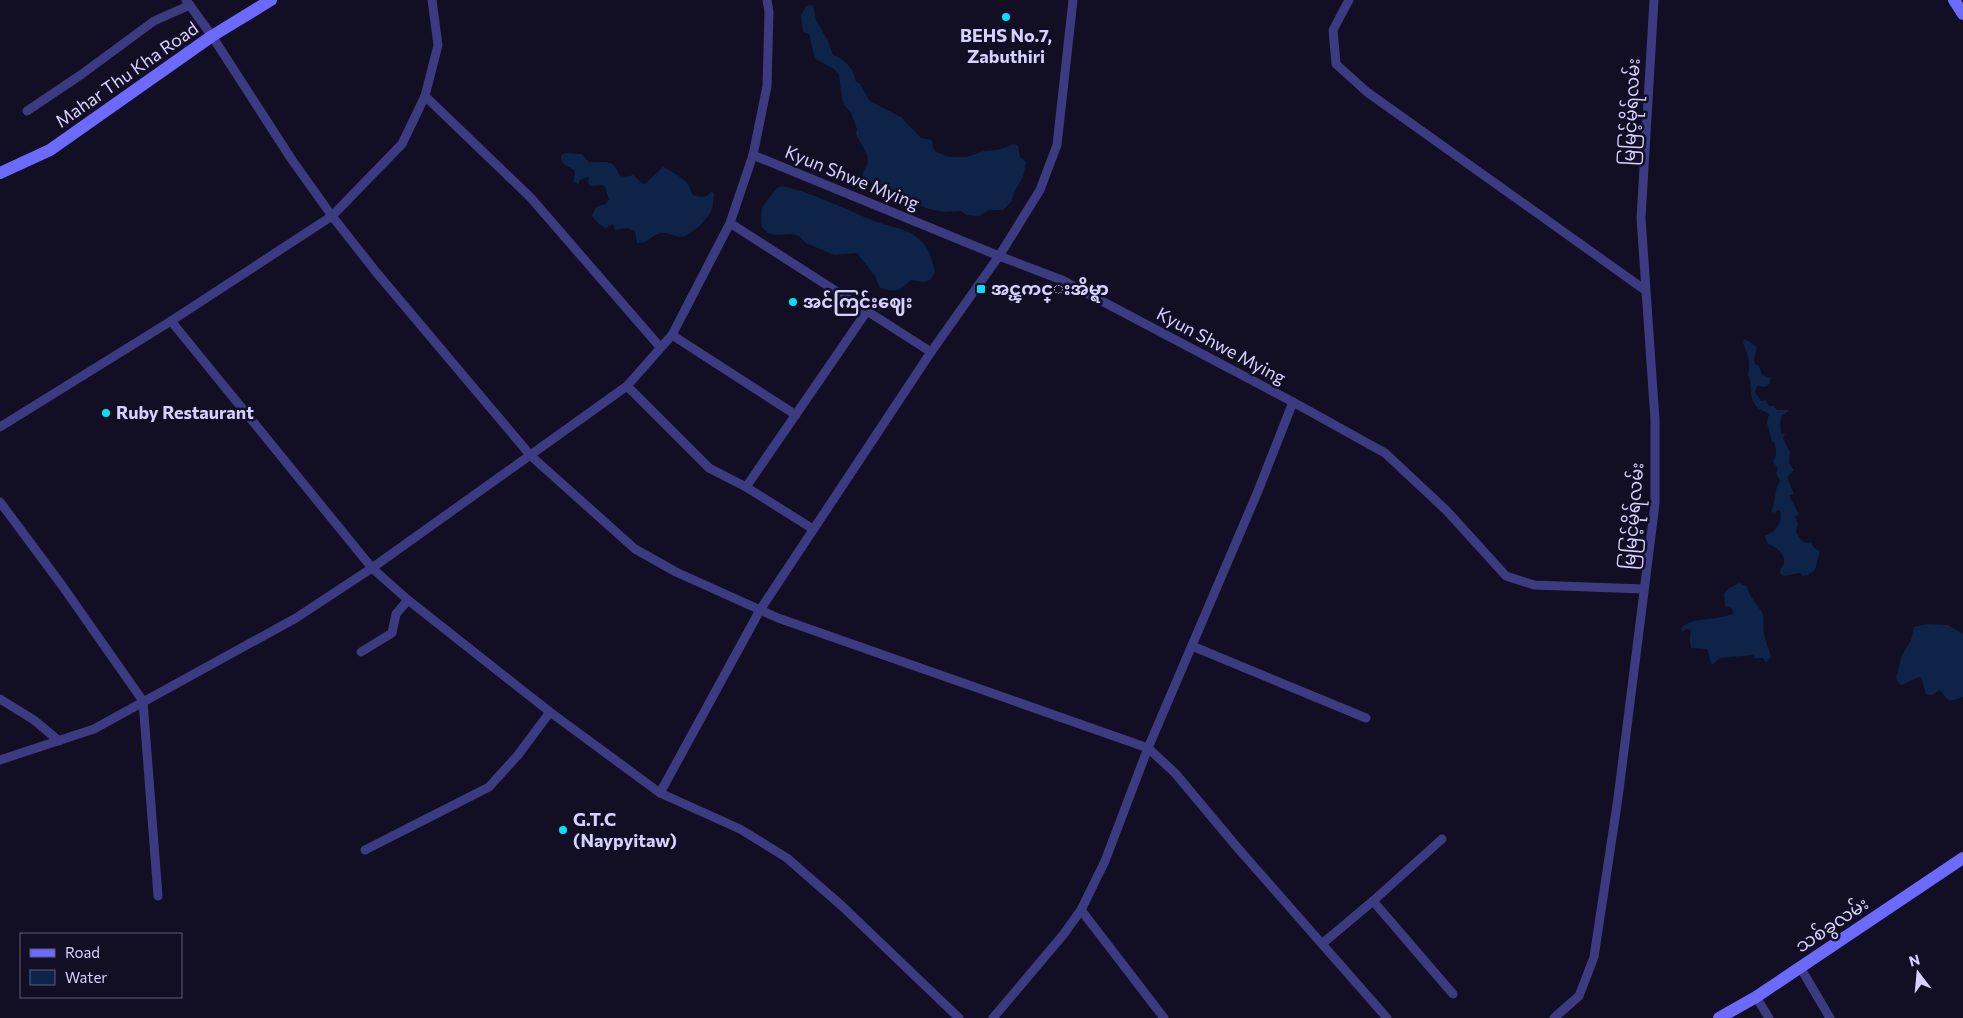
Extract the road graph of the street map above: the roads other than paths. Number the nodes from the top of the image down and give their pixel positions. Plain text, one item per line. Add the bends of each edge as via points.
1 (271, 0) edge
2 (432, 0) edge
3 (767, 0) edge
4 (1073, 0) edge
5 (1349, 0) edge
6 (1654, 0) edge
7 (1954, 0) edge
8 (188, 3) edge
9 (1963, 14) edge
10 (212, 36) junction
11 (425, 96) junction
12 (27, 111) dead end
13 (753, 155) junction
14 (0, 173) edge
15 (332, 216) junction
16 (730, 223) junction
17 (999, 256) junction
18 (1645, 290) junction
19 (867, 311) junction
20 (171, 321) junction
21 (672, 335) junction
22 (660, 347) junction
23 (931, 352) junction
24 (627, 386) junction
25 (1293, 402) junction
26 (796, 415) junction
27 (0, 427) edge
28 (531, 456) junction
29 (746, 487) junction
30 (0, 502) edge
31 (813, 529) junction
32 (372, 568) junction
33 (1642, 589) junction
34 (408, 600) junction
35 (760, 610) junction
36 (1192, 646) junction
37 (361, 652) dead end
38 (0, 699) edge
39 (143, 701) junction
40 (550, 712) junction
41 (1366, 718) dead end
42 (59, 741) junction
43 (1148, 748) junction
44 (0, 760) edge
45 (660, 793) junction
46 (1442, 839) dead end
47 (365, 850) dead end
48 (1963, 858) edge
49 (158, 896) dead end
50 (1373, 901) junction
51 (1081, 910) junction
52 (1323, 943) junction
53 (1800, 967) junction
54 (1453, 994) dead end
55 (1756, 997) junction
56 (959, 1018) edge
57 (993, 1018) edge
58 (1164, 1018) edge
59 (1387, 1018) edge
60 (1554, 1018) edge
61 (1719, 1018) edge
62 (1769, 1018) edge
63 (1830, 1018) edge

1 - 10 main road, Mahar Thu Kha Road
2 - 11 street via 438,45
3 - 13 street via 767,86
4 - 17 street via 1057,145 1040,190
5 - 18 street via 1332,30 1336,64 1367,92
6 - 18 street, မြမြင့်မိုရ်လမ်း via 1641,218
7 - 9 main road
8 - 10 street
8 - 12 street via 154,21
10 - 14 main road, Mahar Thu Kha Road via 50,150
10 - 15 street
11 - 15 street via 402,144
11 - 22 street via 531,198
13 - 16 street
13 - 17 street, Kyun Shwe Mying
15 - 20 street
15 - 28 street
16 - 19 street
16 - 21 street
17 - 23 street
17 - 25 street, Kyun Shwe Mying via 1062,280
18 - 33 street, မြမြင့်မိုရ်လမ်း via 1655,420 1655,494
19 - 23 street
19 - 26 street
20 - 27 street
20 - 32 street
21 - 22 street
21 - 26 street
22 - 24 street
23 - 31 street
24 - 28 street
24 - 29 street via 709,468
25 - 33 street, Kyun Shwe Mying via 1385,453 1446,510 1506,576 1534,585
25 - 36 street
26 - 29 street
28 - 32 street
28 - 35 street via 634,548 676,572
29 - 31 street
30 - 39 street
31 - 35 street
32 - 34 street
32 - 39 street via 296,618
33 - 60 street, မြမြင့်မိုရ်လမ်း via 1618,798 1594,956 1578,996
34 - 37 street via 396,614 392,633
34 - 40 street
35 - 43 street
35 - 45 street
36 - 41 street
36 - 43 street
38 - 42 street via 34,720
39 - 42 street via 94,729
39 - 49 street
40 - 45 street
40 - 47 street via 489,787
42 - 44 street
43 - 51 street via 1105,861
43 - 52 street via 1175,773
45 - 56 street via 740,829 787,858
46 - 50 street
48 - 53 main road, သစ်ခွလမ်း
50 - 52 street
50 - 54 street
51 - 57 street via 1064,935
51 - 58 street
52 - 59 street
53 - 55 main road, သစ်ခွလမ်း
53 - 63 street
55 - 61 main road, သစ်ခွလမ်း
55 - 62 street

